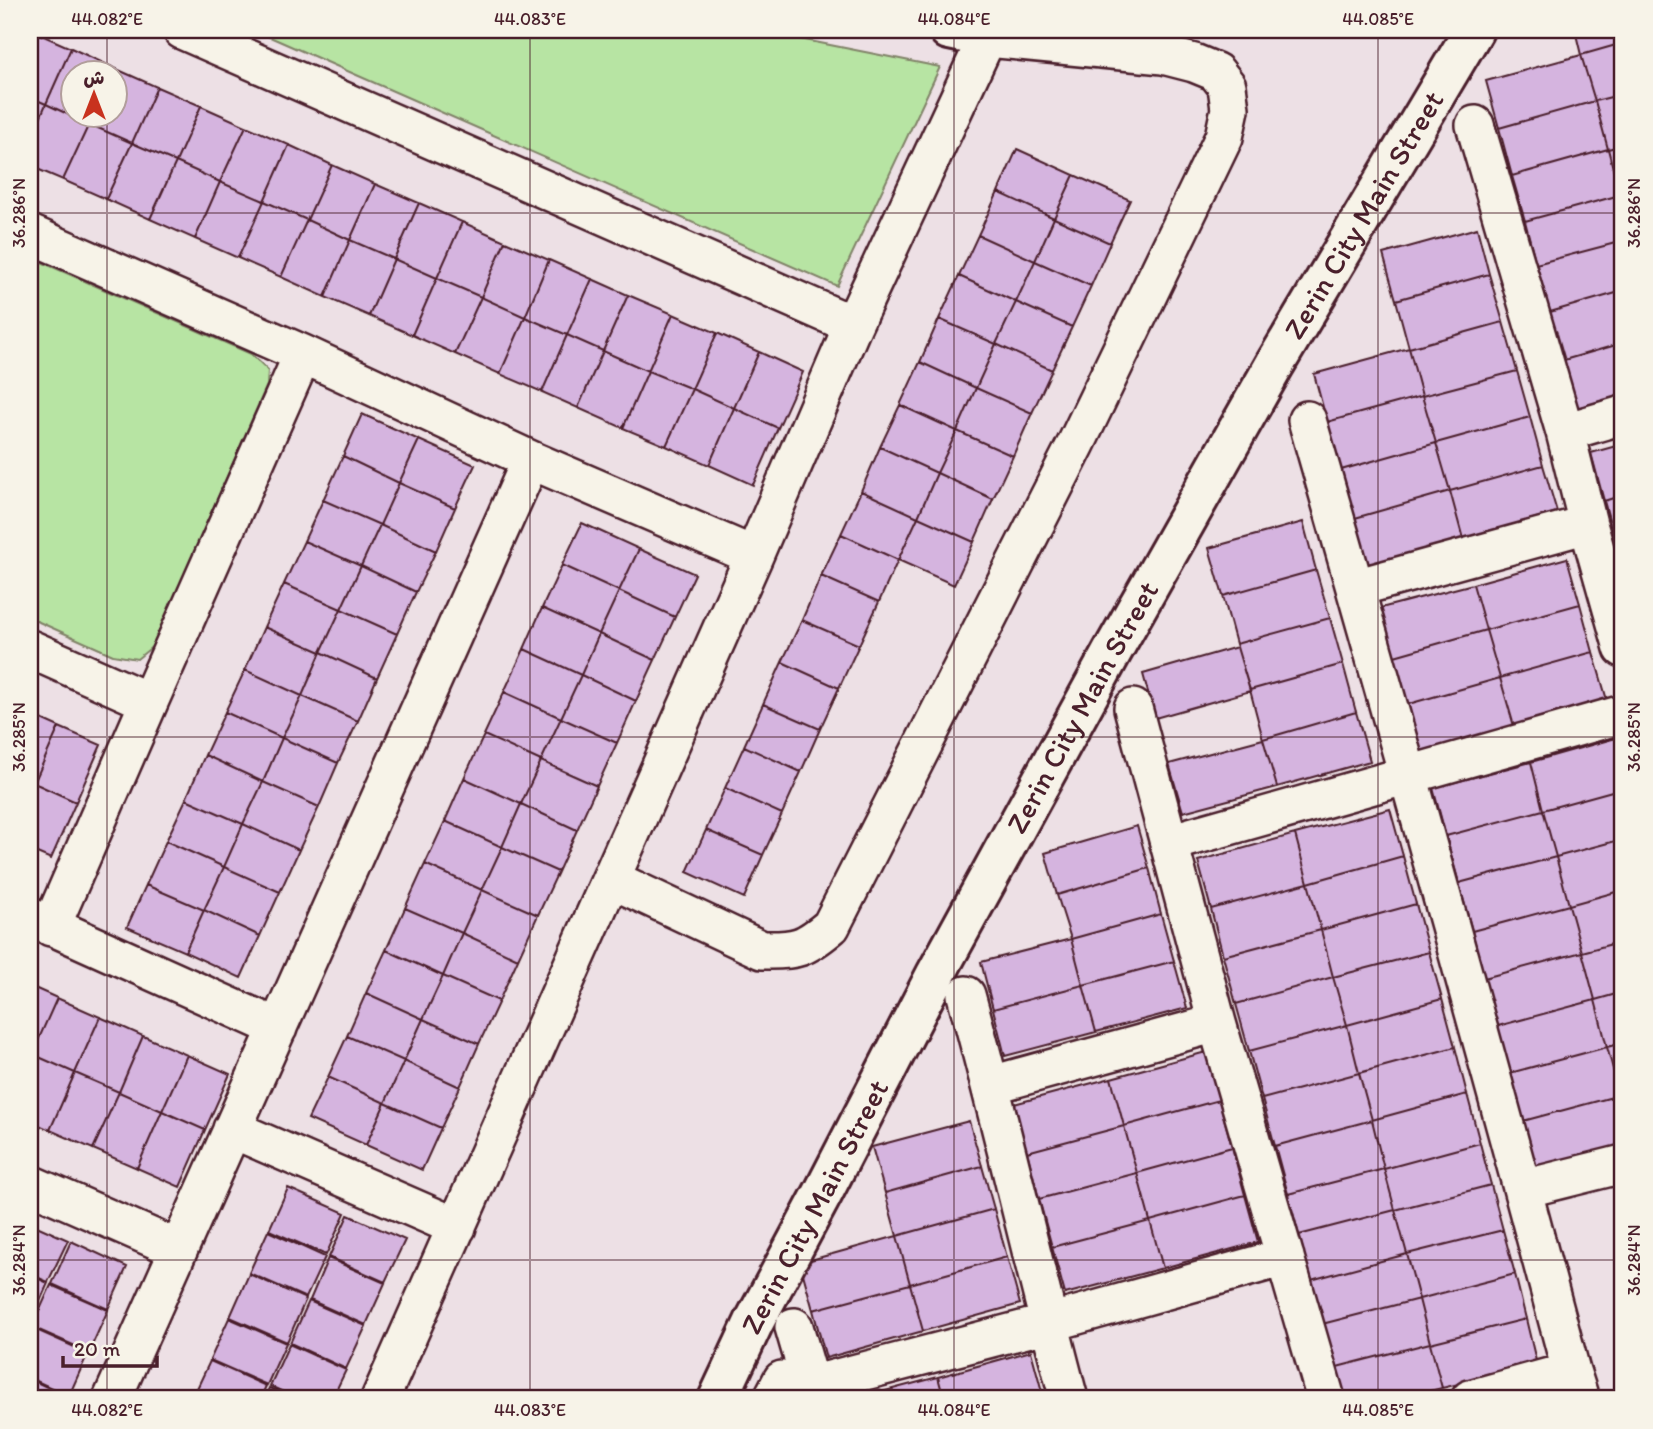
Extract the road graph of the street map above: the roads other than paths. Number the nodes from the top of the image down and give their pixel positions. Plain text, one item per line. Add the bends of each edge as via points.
1 (181, 30) edge
2 (949, 30) edge
3 (1474, 30) edge
4 (987, 38) junction
5 (1475, 125) dead end
6 (30, 234) edge
7 (853, 325) junction
8 (303, 354) junction
9 (1623, 415) edge
10 (1307, 420) dead end
11 (1565, 432) junction
12 (531, 460) junction
13 (1588, 524) junction
14 (754, 556) junction
15 (1355, 588) junction
16 (1623, 648) edge
17 (30, 649) edge
18 (149, 702) junction
19 (1133, 708) dead end
20 (1623, 714) edge
21 (1408, 775) junction
22 (1169, 843) junction
23 (611, 880) junction
24 (41, 922) edge
25 (966, 995) dead end
26 (1217, 1023) junction
27 (278, 1028) junction
28 (991, 1085) junction
29 (232, 1129) junction
30 (1623, 1164) edge
31 (30, 1184) edge
32 (1522, 1189) junction
33 (457, 1227) junction
34 (178, 1249) junction
35 (1285, 1256) junction
36 (1049, 1323) junction
37 (794, 1327) dead end
38 (1575, 1385) edge
39 (804, 1395) edge
40 (112, 1399) edge
41 (380, 1399) edge
42 (719, 1399) edge
43 (772, 1399) edge
44 (1069, 1399) edge
45 (1326, 1399) edge
46 (1470, 1399) edge

1 - 7 street
2 - 4 street
3 - 42 street, Zerin City Main Street via 1275,364 1112,652 936,974 754,1322
4 - 7 street
4 - 23 street via 1163,55 1205,67 1227,86 1230,109 1224,137 1076,444 831,926 812,942 787,951 762,950
5 - 11 street
6 - 8 street
7 - 14 street
8 - 12 street
8 - 18 street
9 - 11 street
10 - 15 street
11 - 13 street
12 - 14 street
12 - 27 street
13 - 15 street
13 - 16 street
14 - 23 street
15 - 21 street
17 - 18 street
18 - 24 street
19 - 22 street
20 - 21 street
21 - 22 street
21 - 32 street
22 - 26 street
23 - 33 street
24 - 27 street
25 - 28 street
26 - 28 street
26 - 35 street
27 - 29 street
28 - 36 street
29 - 33 street
29 - 34 street
30 - 32 street
31 - 34 street
32 - 38 street
33 - 41 street
34 - 40 street
35 - 36 street
35 - 45 street
36 - 39 street
36 - 44 street
37 - 39 street
38 - 46 street
39 - 43 street via 782,1380

